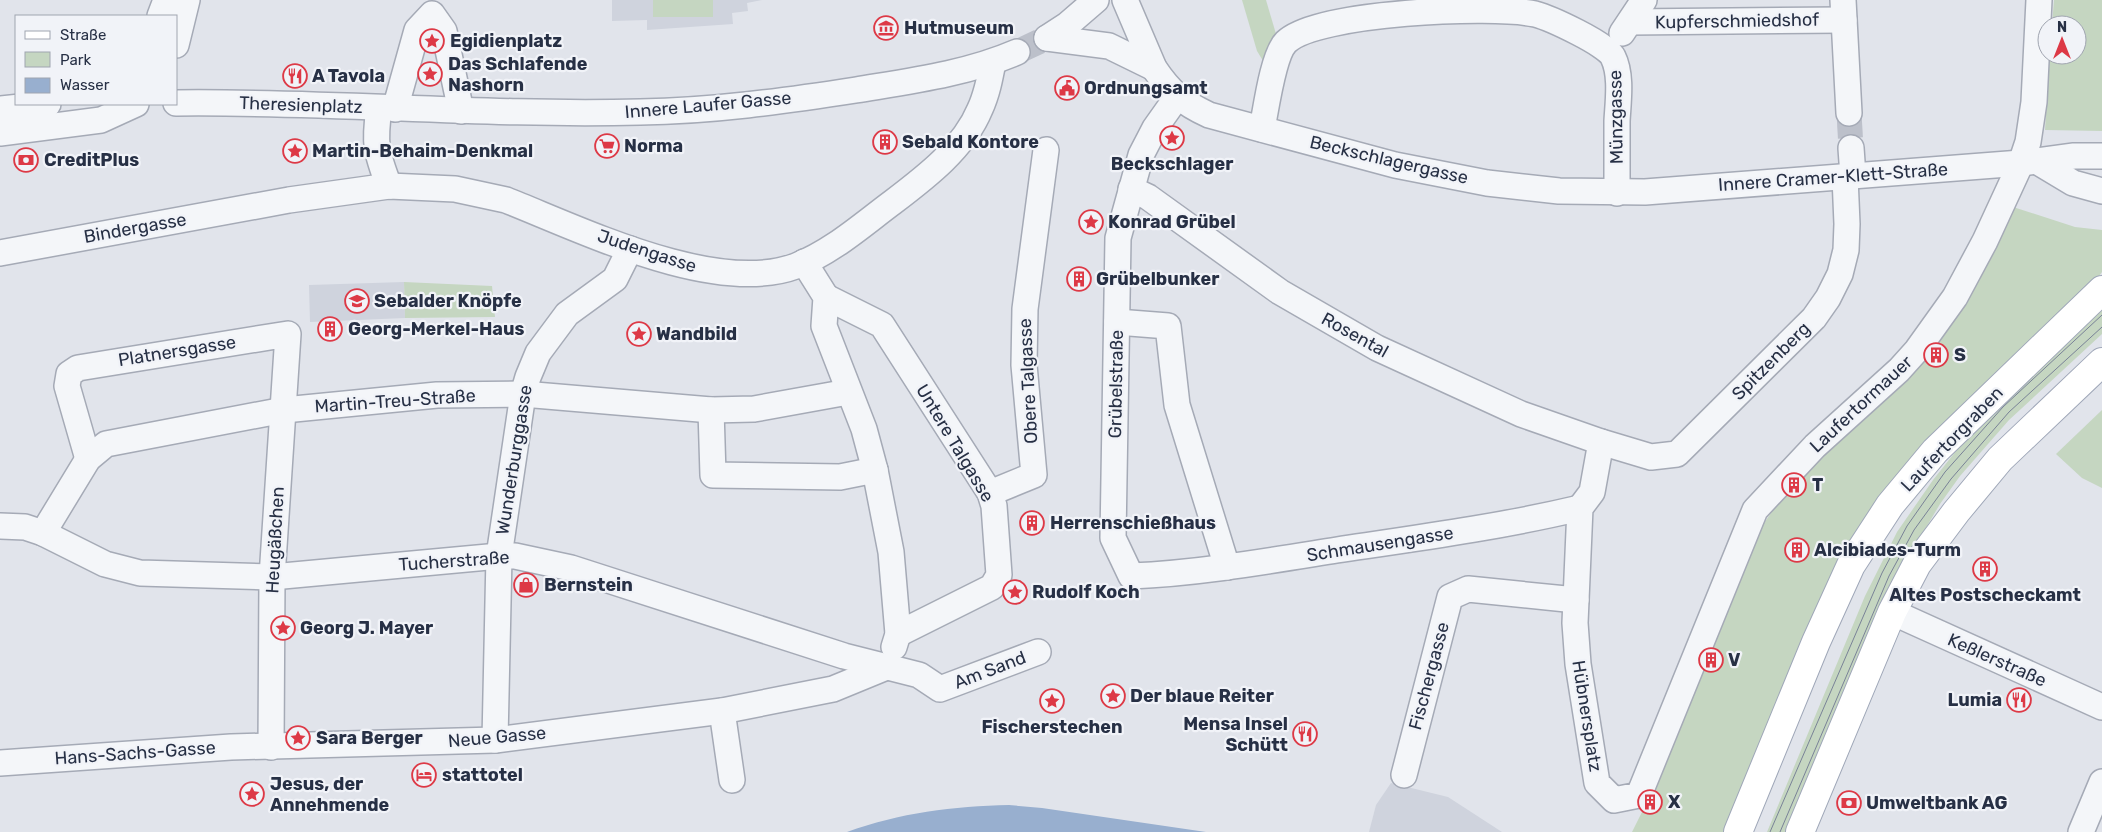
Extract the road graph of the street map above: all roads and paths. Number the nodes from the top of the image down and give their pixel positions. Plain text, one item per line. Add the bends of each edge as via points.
1 (166, 0) edge
2 (187, 0) edge
3 (1096, 0) edge
4 (1125, 0) edge
5 (1644, 0) edge
6 (2039, 0) edge
7 (1481, 6) edge
8 (432, 7) edge
9 (1844, 10) edge
10 (160, 15) edge
11 (1630, 22) junction
12 (178, 37) edge
13 (1608, 49) junction
14 (1017, 52) tunnel mouth
15 (993, 62) junction
16 (1154, 68) junction
17 (1177, 97) junction
18 (178, 102) edge
19 (38, 105) edge
20 (134, 105) edge
21 (387, 108) junction
22 (0, 109) edge
23 (461, 111) junction
24 (1850, 113) tunnel mouth
25 (1262, 129) junction
26 (0, 133) edge
27 (1851, 148) tunnel mouth
28 (1046, 150) dead end
29 (2102, 156) edge
30 (2029, 163) junction
31 (1849, 176) junction
32 (389, 186) junction
33 (1130, 189) junction
34 (2102, 191) edge
35 (1645, 192) joint
36 (1617, 193) junction
37 (630, 249) junction
38 (0, 253) edge
39 (804, 262) junction
40 (2102, 290) edge
41 (826, 297) junction
42 (1117, 322) junction
43 (288, 334) joint
44 (2102, 362) edge
45 (848, 392) junction
46 (523, 394) junction
47 (284, 410) junction
48 (711, 410) junction
49 (1601, 442) junction
50 (88, 459) junction
51 (875, 470) junction
52 (990, 493) junction
53 (1580, 508) junction
54 (0, 526) edge
55 (42, 534) junction
56 (499, 556) junction
57 (1227, 567) junction
58 (1130, 576) joint
59 (272, 577) junction
60 (1576, 600) junction
61 (1892, 612) junction
62 (898, 634) junction
63 (1038, 652) dead end
64 (889, 666) junction
65 (2102, 707) edge
66 (722, 711) junction
67 (495, 740) junction
68 (270, 746) junction
69 (0, 763) edge
70 (1404, 775) dead end
71 (732, 780) dead end
72 (2102, 782) edge
73 (1639, 795) joint
74 (1738, 832) edge
75 (1800, 832) edge
76 (2081, 832) edge

1 - 10 street
2 - 12 street
3 - 16 street via 1068,26 1047,38 1109,46
4 - 16 street
5 - 11 street, Kupferschmiedshof
6 - 30 street, Laufertormauer
7 - 13 street, Münzgasse via 1536,14 1554,20
7 - 25 street, Münzgasse via 1338,22 1302,33 1287,42 1279,52
8 - 21 street via 417,30
8 - 23 street via 444,30
9 - 11 street, Kupferschmiedshof
9 - 24 street
11 - 13 street, Kupferschmiedshof
13 - 36 street, Münzgasse via 1614,58 1618,91
14 - 15 street, Innere Laufer Gasse
15 - 23 street, Innere Laufer Gasse via 918,79 742,105 640,112
15 - 39 street, Judengasse via 980,110 964,137 934,169 829,250
16 - 17 street, Beckschlagergasse
17 - 25 street, Beckschlagergasse via 1209,115
17 - 33 street, Grübelstraße via 1141,155
18 - 21 street, Theresienplatz
19 - 22 street
20 - 26 street via 101,120
21 - 23 street, Innere Laufer Gasse
21 - 32 street, Theresienplatz via 376,146
25 - 36 street, Beckschlagergasse via 1395,165 1488,183
27 - 31 street, Spitzenberg
28 - 52 street, Obere Talgasse via 1025,309 1024,365 1034,475
29 - 30 street, Innere Cramer-Klett-Straße via 2074,156
30 - 31 street, Innere Cramer-Klett-Straße
30 - 34 street via 2073,183
30 - 73 street, Laufertormauer via 1955,297 1917,350 1815,446 1755,510
31 - 35 street, Innere Cramer-Klett-Straße
31 - 49 street, Spitzenberg via 1843,262 1834,286 1814,318 1677,454 1651,457
32 - 37 street, Judengasse via 456,189 487,195
32 - 38 street, Bindergasse
33 - 42 street, Grübelstraße via 1118,238
33 - 49 street, Rosental via 1148,197 1280,292 1377,348 1521,414
35 - 36 street, Beckschlagergasse
37 - 39 street, Judengasse via 708,270 744,273 773,272
37 - 46 street, Wunderburggasse via 615,279 567,314 538,353
39 - 41 street
40 - 74 main road, Laufertorgraben via 1936,451 1890,505 1866,540 1824,624
41 - 45 street via 824,326
41 - 52 street, Untere Talgasse via 882,325
42 - 57 street via 1168,326 1177,405
42 - 58 street, Grübelstraße via 1113,538
43 - 47 street, Heugäßchen
43 - 50 street, Platnersgasse via 78,368 69,374 67,386
44 - 61 main road via 2013,446 1967,498 1917,564
45 - 48 street, Martin-Treu-Straße via 754,409
45 - 51 street via 864,429
46 - 47 street, Martin-Treu-Straße via 436,396
46 - 48 street, Martin-Treu-Straße
46 - 56 street, Wunderburggasse
47 - 50 street, Martin-Treu-Straße via 106,444
47 - 59 street, Heugäßchen
48 - 51 street via 713,475 840,477
49 - 53 street, Hübnersplatz via 1592,492
50 - 55 street, Martin-Treu-Straße
51 - 62 street via 891,552
52 - 62 street, Untere Talgasse via 994,506 999,575 992,587
53 - 57 street, Schmausengasse via 1516,523
53 - 60 street, Hübnersplatz
54 - 55 street, Tucherstraße via 25,527
55 - 59 street, Tucherstraße via 105,564 140,573
56 - 59 street, Tucherstraße
56 - 64 street, Tucherstraße via 516,556 571,568 844,656
56 - 67 street, Wunderburggasse
57 - 58 street, Schmausengasse via 1179,574
59 - 68 street, Heugäßchen
60 - 70 street, Fischergasse via 1468,589 1450,597
60 - 73 street, Hübnersplatz via 1578,664 1597,783 1614,800
61 - 65 street, Keßlerstraße
61 - 75 main road
62 - 64 street
63 - 64 street, Am Sand via 940,689 919,675
64 - 66 street, Neue Gasse via 833,689
66 - 67 street, Neue Gasse
66 - 71 street
67 - 68 street, Neue Gasse
68 - 69 street, Hans-Sachs-Gasse
72 - 76 street

